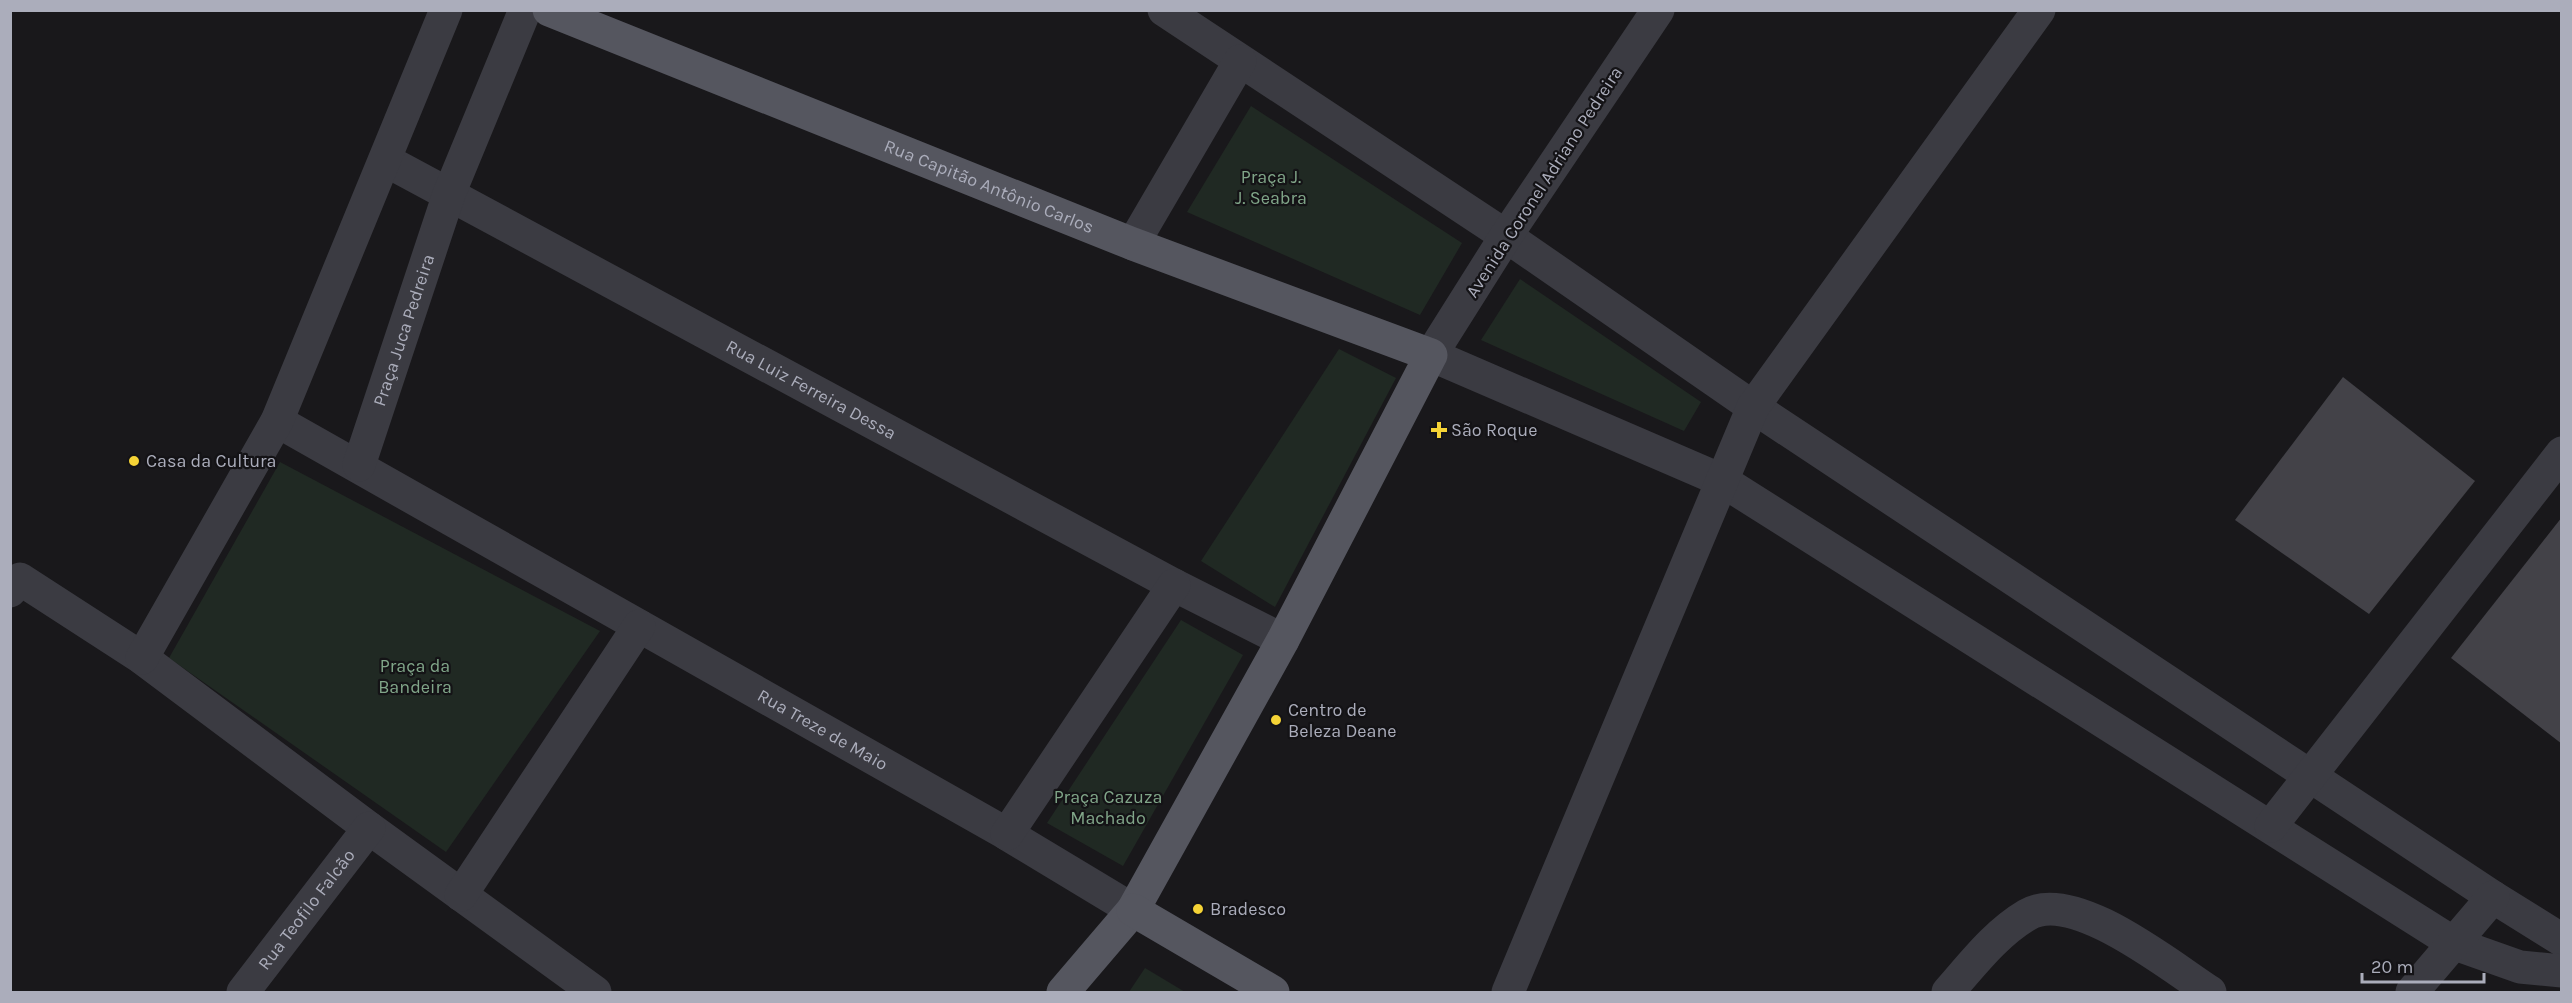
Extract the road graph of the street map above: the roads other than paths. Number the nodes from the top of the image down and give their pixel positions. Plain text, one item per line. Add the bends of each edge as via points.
1 (446, 10) edge
2 (525, 10) edge
3 (549, 10) edge
4 (1164, 10) edge
5 (1658, 10) edge
6 (2039, 10) edge
7 (1240, 61) junction
8 (385, 160) junction
9 (449, 194) junction
10 (1506, 236) junction
11 (1133, 243) junction
12 (1431, 355) junction
13 (1753, 407) junction
14 (277, 421) junction
15 (2562, 453) edge
16 (358, 465) junction
17 (1721, 480) junction
18 (1173, 585) junction
19 (10, 591) edge
20 (639, 626) junction
21 (1284, 640) junction
22 (142, 658) junction
23 (2310, 774) junction
24 (2271, 826) junction
25 (369, 828) junction
26 (1007, 834) junction
27 (461, 895) junction
28 (2493, 897) junction
29 (1132, 910) junction
30 (2562, 941) edge
31 (2455, 944) junction
32 (2520, 967) junction
33 (2562, 971) edge
34 (243, 993) edge
35 (595, 993) edge
36 (1063, 993) edge
37 (1273, 993) edge
38 (1508, 993) edge
39 (1948, 993) edge
40 (2210, 993) edge
41 (2412, 993) edge

1 - 8 street
2 - 9 street, Praça Juca Pedreira
3 - 11 main road, Rua Capitão Antônio Carlos
4 - 7 street
5 - 10 street, Avenida Coronel Adriano Pedreira
6 - 13 street
7 - 10 street
7 - 11 street
8 - 9 street
8 - 14 street
9 - 16 street, Praça Juca Pedreira
9 - 18 street, Rua Luiz Ferreira Dessa
10 - 12 street, Avenida Coronel Adriano Pedreira
10 - 13 street
11 - 12 main road, Rua Capitão Antônio Carlos
12 - 17 street
12 - 21 main road
13 - 17 street
13 - 23 street
14 - 16 street
14 - 22 street
15 - 23 street
16 - 20 street
17 - 24 street
17 - 38 street
18 - 21 street
18 - 26 street
19 - 22 street via 20,579
20 - 26 street, Rua Treze de Maio
20 - 27 street
21 - 29 main road
22 - 25 street
23 - 24 street
23 - 28 street
24 - 31 street
25 - 27 street
25 - 34 street, Rua Teofilo Falcão
26 - 29 street, Rua Treze de Maio
27 - 35 street
28 - 30 street
28 - 31 street
29 - 36 main road
29 - 37 main road
30 - 32 street
31 - 32 street
31 - 41 street
32 - 33 street
39 - 40 street via 1991,943 2028,914 2061,908 2102,922

